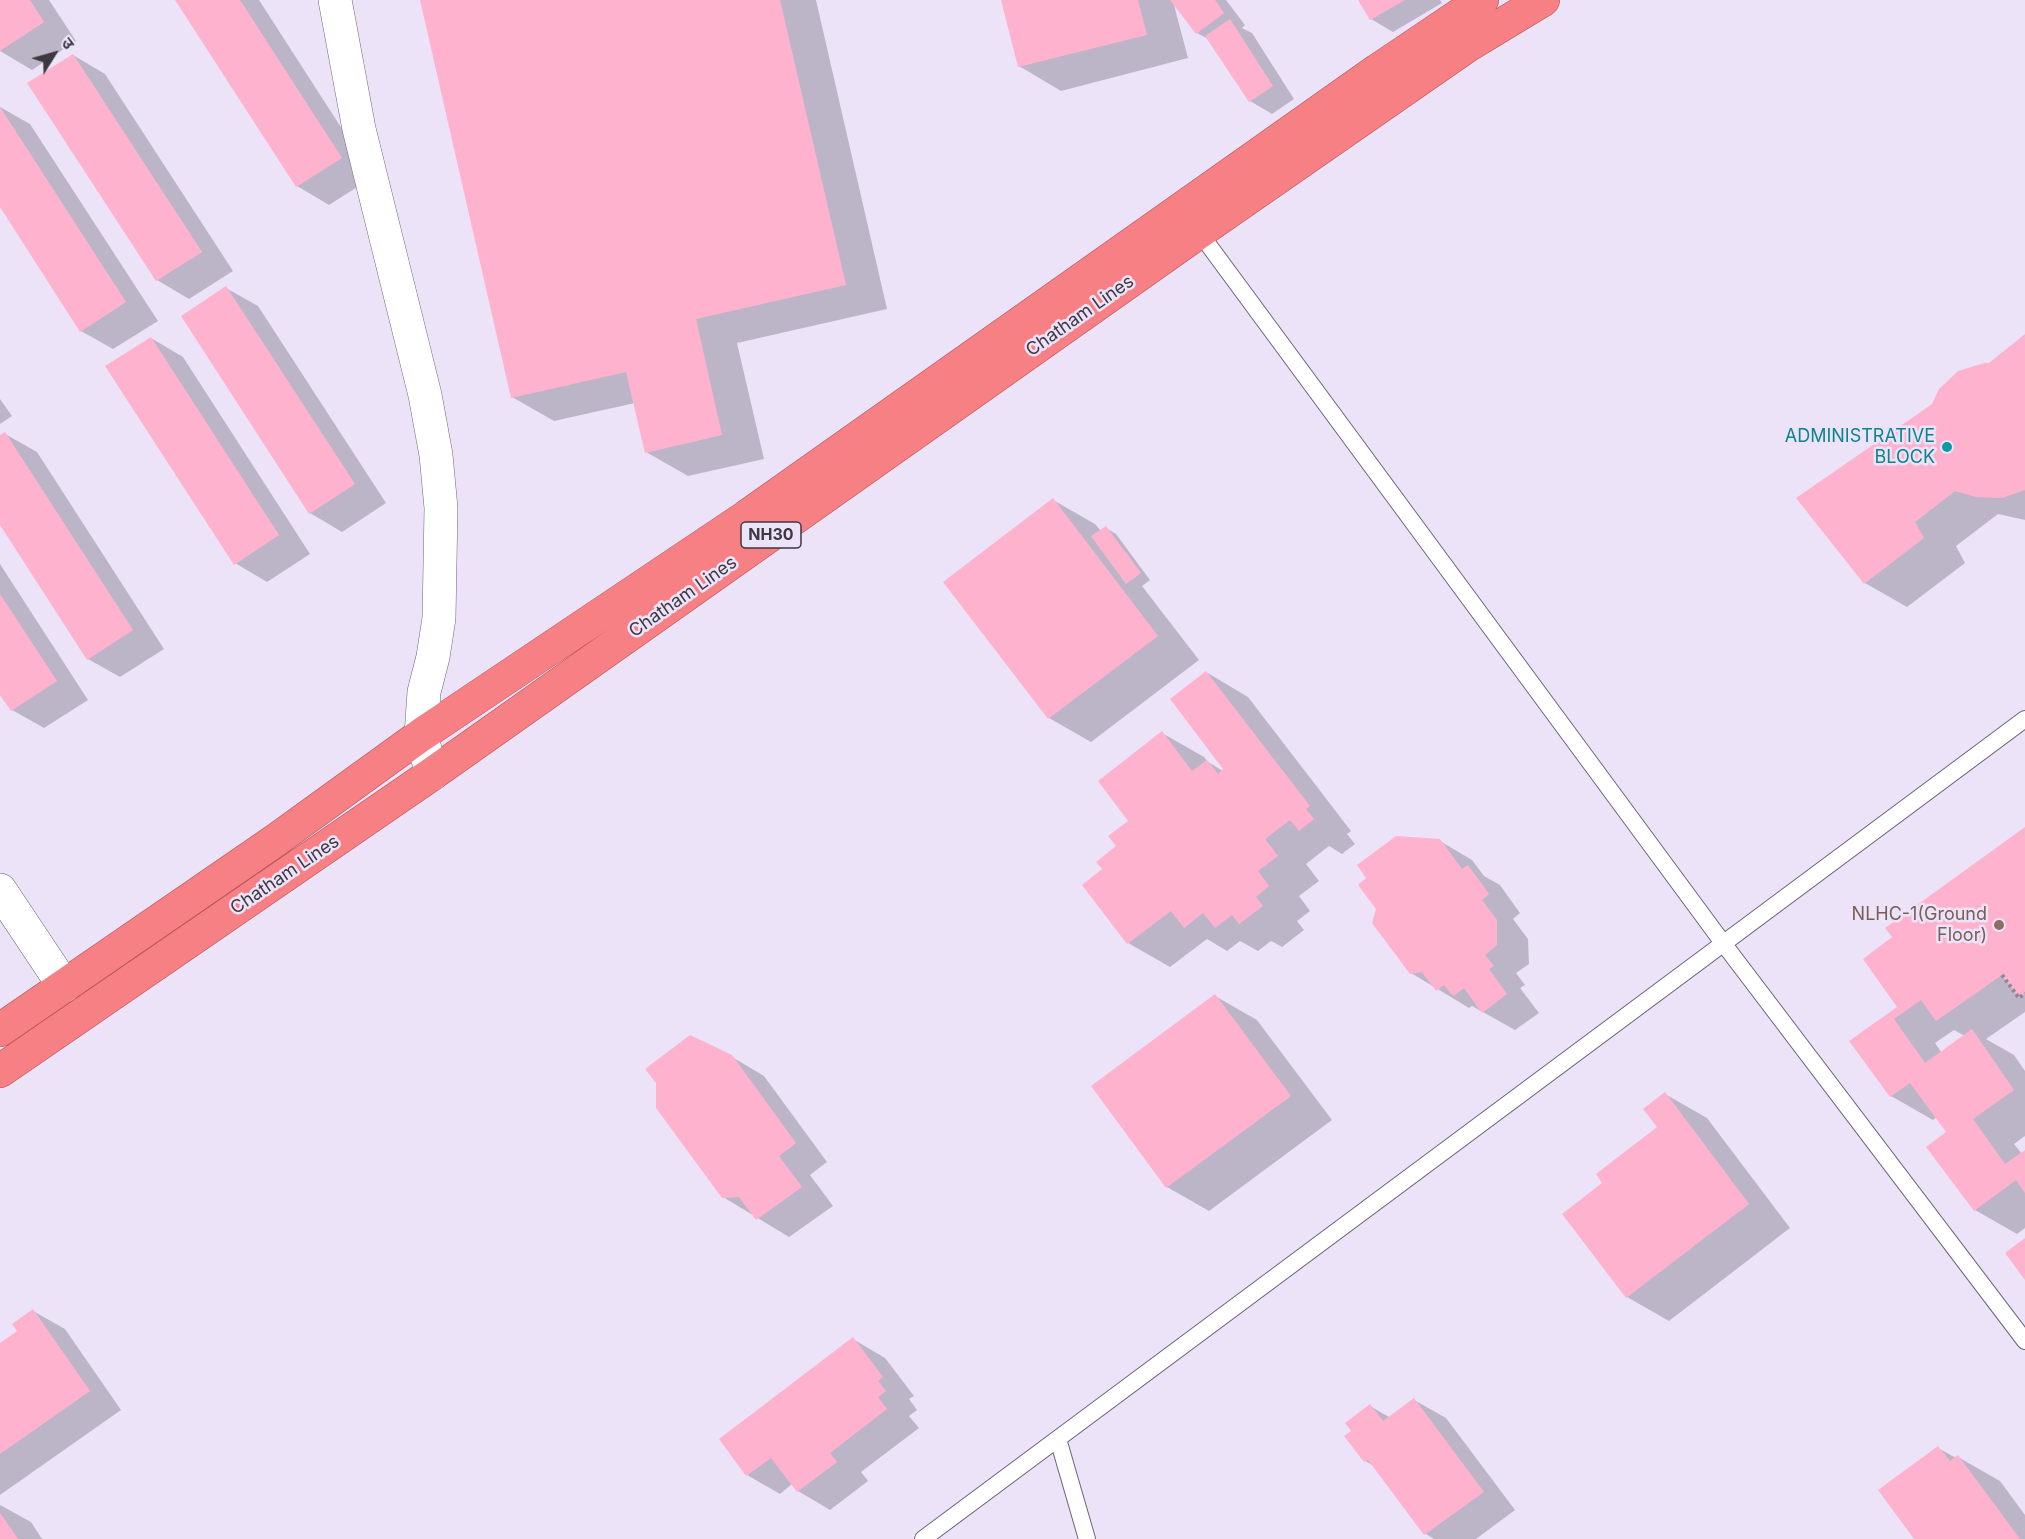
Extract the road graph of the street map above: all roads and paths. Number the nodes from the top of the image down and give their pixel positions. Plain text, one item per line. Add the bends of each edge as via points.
1 (334, 0) edge
2 (1482, 0) edge
3 (1544, 0) edge
4 (1190, 221) junction
5 (2025, 719) edge
6 (421, 735) junction
7 (432, 774) junction
8 (0, 890) edge
9 (1723, 943) junction
10 (2002, 975) dead end
11 (64, 986) junction
12 (2025, 993) edge
13 (0, 1030) edge
14 (0, 1071) edge
15 (2025, 1341) edge
16 (1058, 1439) junction
17 (923, 1539) edge
18 (1087, 1539) edge

1 - 6 street via 359,129 425,395 436,455 441,508 439,618 424,692
2 - 4 highway, Chatham Lines / NH30 via 1378,70
3 - 4 highway, Chatham Lines / NH30
4 - 6 highway, Chatham Lines / NH30
4 - 7 highway, Chatham Lines / NH30
4 - 9 lane
5 - 9 lane
6 - 7 street
6 - 11 highway, Chatham Lines / NH30
7 - 14 highway, Chatham Lines / NH30
8 - 11 street
9 - 15 lane
9 - 16 lane
10 - 12 path via 2019,998
11 - 13 highway, Chatham Lines / NH30
16 - 17 lane
16 - 18 lane

